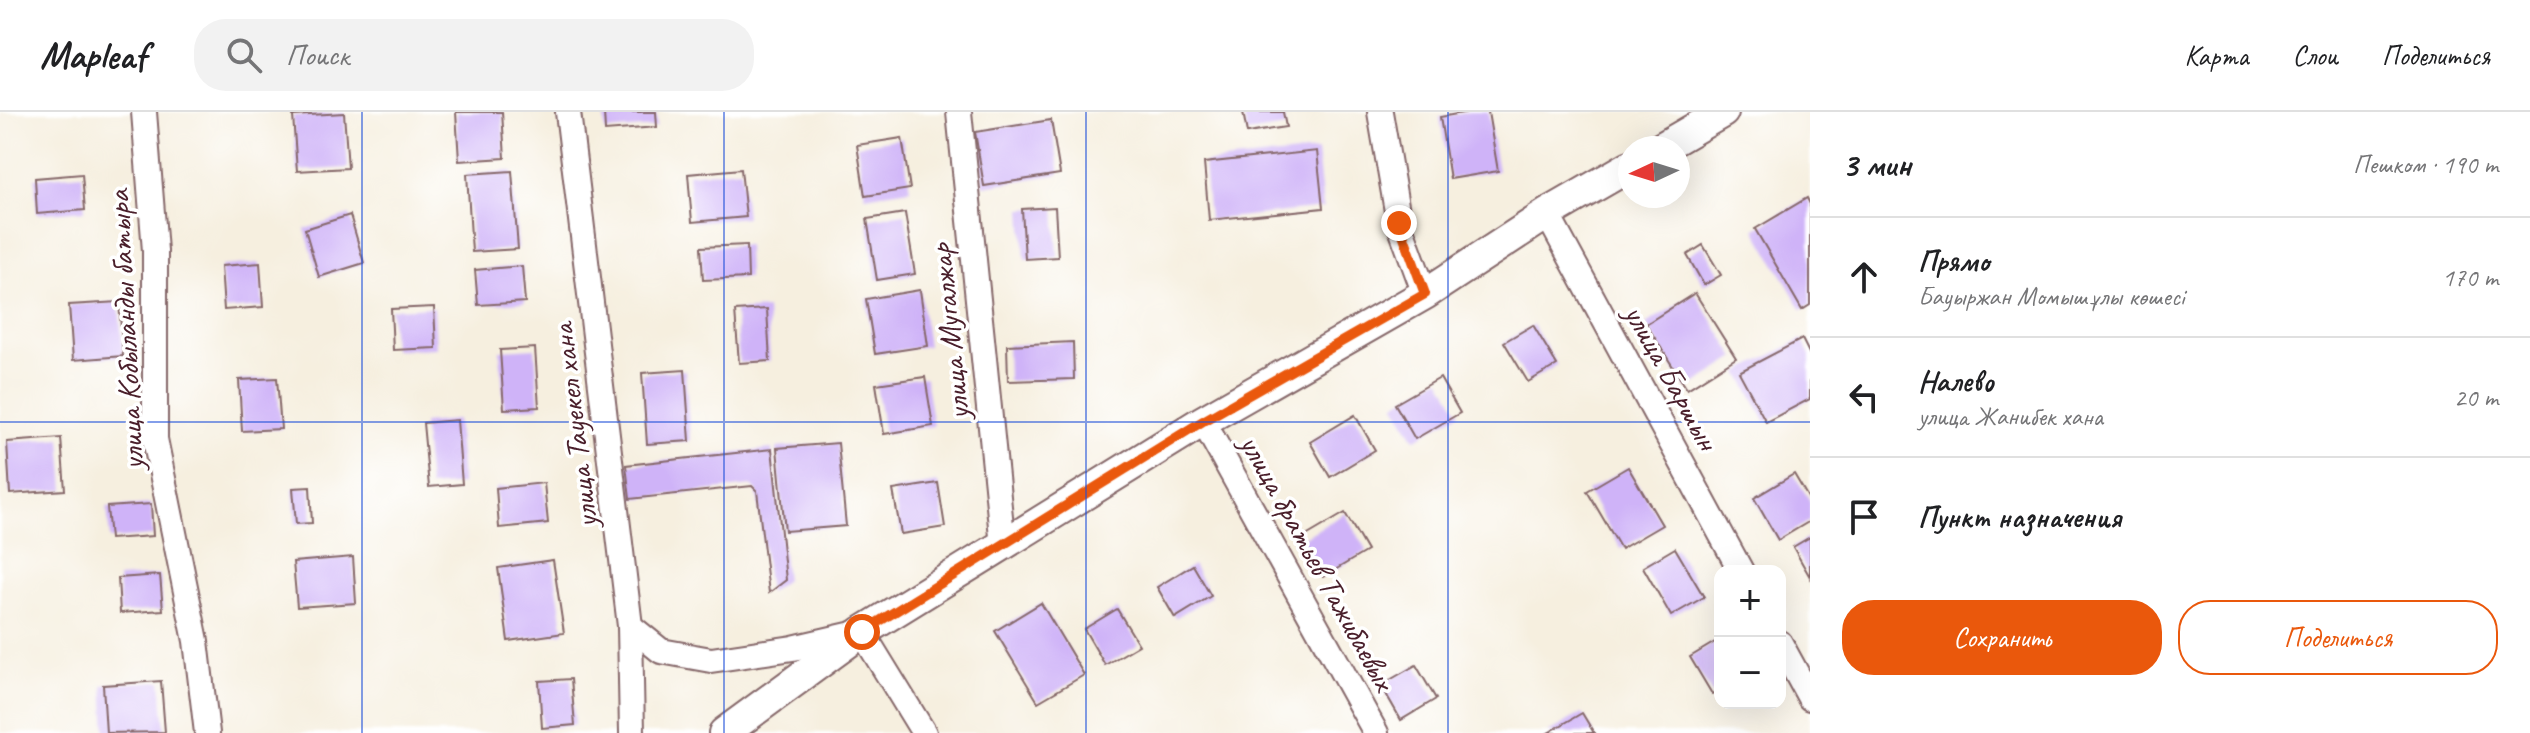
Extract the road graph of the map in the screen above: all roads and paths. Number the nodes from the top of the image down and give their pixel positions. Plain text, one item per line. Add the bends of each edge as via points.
1 (144, 112) edge
2 (568, 112) edge
3 (959, 112) edge
4 (1380, 112) edge
5 (1723, 112) edge
6 (1682, 136) edge
7 (1618, 173) edge
8 (1547, 214) junction
9 (1425, 294) junction
10 (1203, 421) junction
11 (1003, 546) junction
12 (1738, 565) edge
13 (630, 626) junction
14 (862, 632) junction
15 (1786, 654) edge
16 (1810, 698) edge
17 (207, 733) edge
18 (632, 733) edge
19 (724, 733) edge
20 (924, 733) edge
21 (1376, 733) edge

1 - 17 street, улица Кобыланды батыра via 155,251 155,439 196,641
2 - 13 street, улица Тауекел хана
3 - 11 street, улица Мугалжар
4 - 9 street via 1399,223
5 - 6 street
7 - 8 street
8 - 9 street
8 - 12 street, улица Баршын
9 - 10 street
10 - 11 street
10 - 21 street, улица братьев Тажибаевых
11 - 14 street
13 - 14 street via 661,651 711,660
13 - 18 street, улица Тауекел хана
14 - 19 street
14 - 20 street
15 - 16 street

